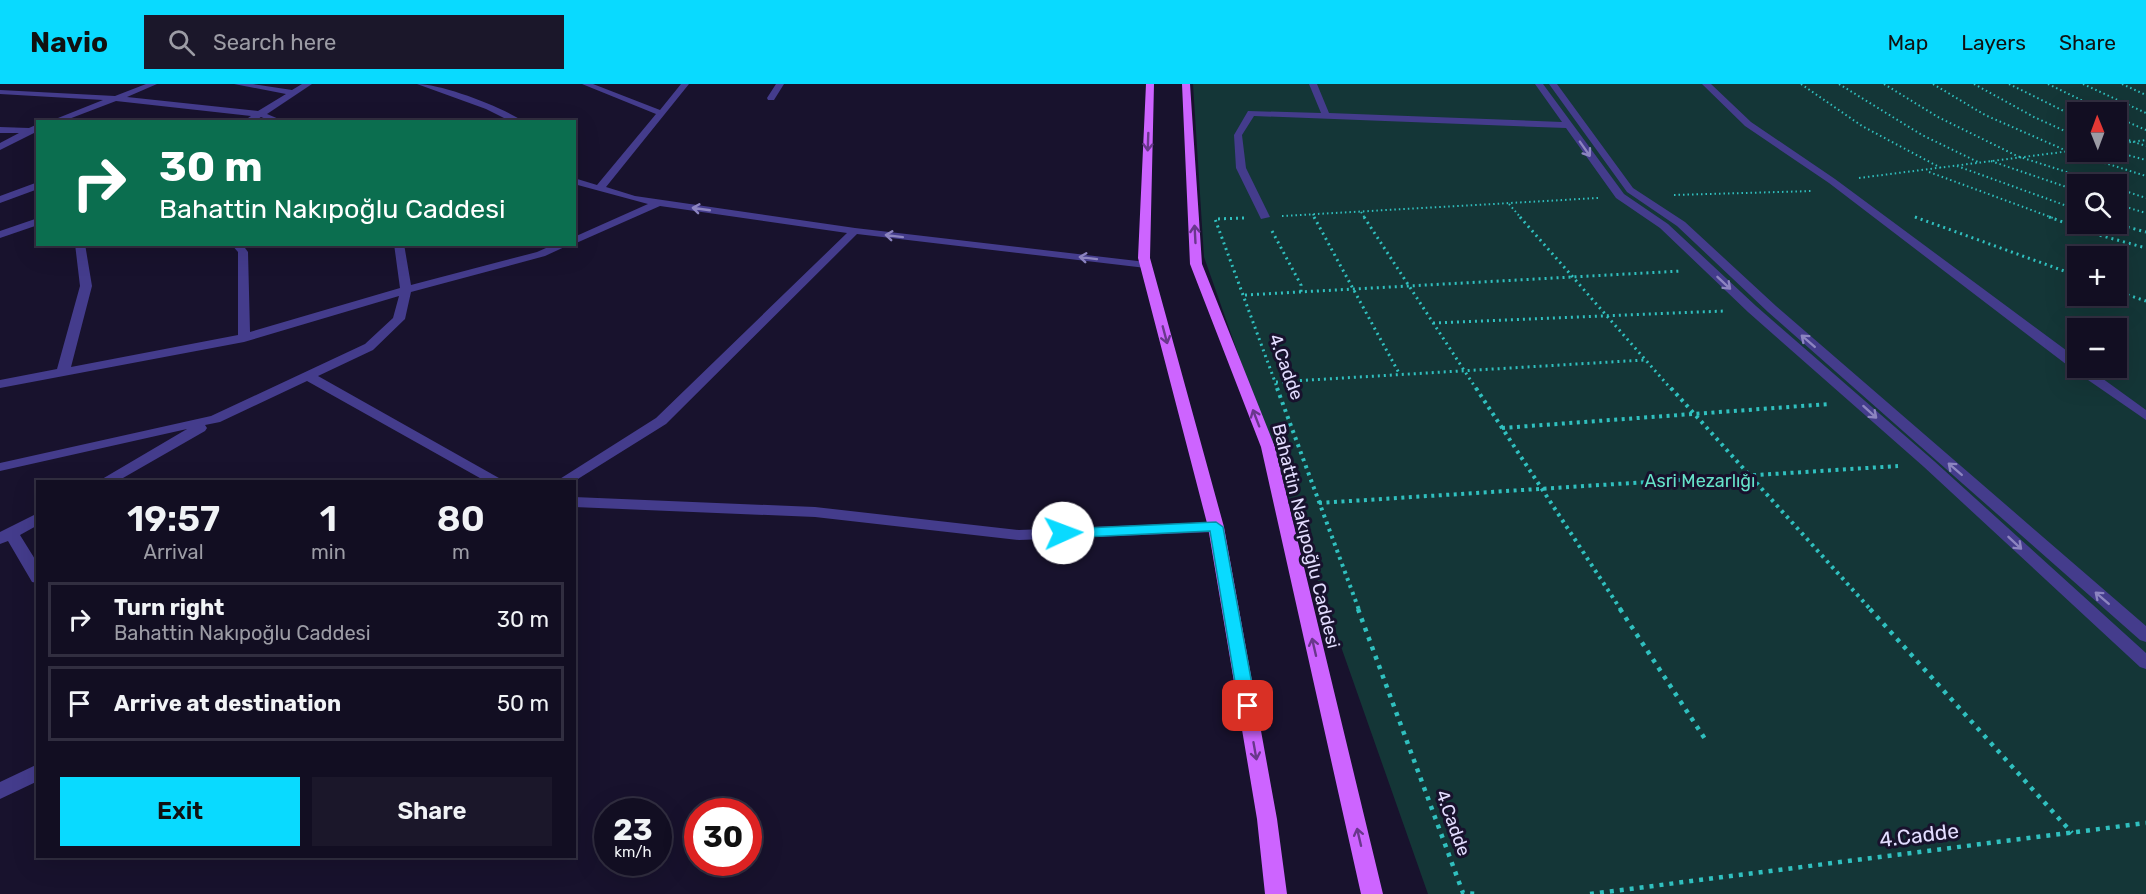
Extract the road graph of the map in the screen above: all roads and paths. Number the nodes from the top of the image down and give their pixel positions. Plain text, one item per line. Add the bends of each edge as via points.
1 (21, 84) edge
2 (153, 84) edge
3 (238, 84) edge
4 (308, 84) edge
5 (421, 84) edge
6 (586, 84) edge
7 (685, 84) edge
8 (780, 84) edge
9 (1150, 84) edge
10 (1186, 84) edge
11 (1313, 84) edge
12 (1539, 84) edge
13 (1553, 84) edge
14 (1706, 84) edge
15 (1801, 84) edge
16 (1839, 84) edge
17 (1884, 84) edge
18 (1933, 84) edge
19 (1974, 84) edge
20 (2009, 84) edge
21 (2048, 84) edge
22 (2083, 84) edge
23 (2121, 84) edge
24 (0, 92) edge
25 (293, 93) junction
26 (2146, 95) edge
27 (115, 98) junction
28 (771, 98) dead end
29 (2085, 102) edge
30 (661, 113) junction
31 (2067, 113) edge
32 (2146, 113) edge
33 (260, 114) junction
34 (1326, 116) junction
35 (57, 120) edge
36 (250, 120) edge
37 (276, 120) edge
38 (516, 120) edge
39 (2127, 122) edge
40 (1569, 125) junction
41 (33, 129) edge
42 (0, 130) edge
43 (2146, 130) edge
44 (2067, 132) edge
45 (2127, 140) edge
46 (2146, 140) edge
47 (2131, 142) junction
48 (2127, 143) edge
49 (2146, 146) edge
50 (0, 147) edge
51 (2067, 152) joint
52 (2127, 155) edge
53 (2017, 156) junction
54 (2146, 160) edge
55 (1990, 161) junction
56 (2100, 162) edge
57 (1980, 164) junction
58 (1955, 166) junction
59 (1941, 168) junction
60 (1927, 171) junction
61 (2073, 174) edge
62 (2146, 176) edge
63 (1832, 181) junction
64 (576, 182) edge
65 (36, 186) edge
66 (2067, 187) edge
67 (600, 188) junction
68 (1843, 191) junction
69 (2127, 192) edge
70 (1637, 196) junction
71 (1621, 197) junction
72 (2146, 198) edge
73 (0, 200) edge
74 (658, 202) junction
75 (1509, 204) junction
76 (2067, 206) edge
77 (2127, 207) edge
78 (1361, 212) junction
79 (2146, 213) edge
80 (1313, 214) junction
81 (1910, 215) dead end
82 (1265, 217) junction
83 (36, 222) edge
84 (2127, 227) edge
85 (855, 231) junction
86 (2146, 232) edge
87 (0, 235) edge
88 (576, 240) edge
89 (80, 246) edge
90 (238, 246) edge
91 (399, 246) edge
92 (561, 246) edge
93 (2146, 248) edge
94 (1146, 265) junction
95 (1709, 269) junction
96 (2067, 272) edge
97 (1573, 277) junction
98 (1409, 286) junction
99 (1354, 289) junction
100 (406, 290) junction
101 (1301, 292) junction
102 (1245, 295) junction
103 (2127, 295) edge
104 (2146, 301) edge
105 (1752, 309) junction
106 (1605, 315) junction
107 (1433, 322) junction
108 (244, 338) junction
109 (2067, 358) edge
110 (1645, 360) junction
111 (1465, 371) junction
112 (63, 372) junction
113 (1400, 375) junction
114 (308, 376) junction
115 (2094, 378) edge
116 (1276, 382) junction
117 (0, 384) edge
118 (1859, 402) junction
119 (1696, 416) junction
120 (2146, 416) edge
121 (215, 419) junction
122 (1502, 428) junction
123 (1929, 464) junction
124 (0, 467) edge
125 (1750, 476) junction
126 (108, 480) edge
127 (495, 480) edge
128 (565, 480) edge
129 (1542, 489) junction
130 (576, 502) edge
131 (1319, 503) junction
132 (36, 519) edge
133 (1216, 527) junction
134 (5, 536) edge
135 (36, 575) edge
136 (2146, 636) edge
137 (2146, 663) edge
138 (1707, 742) dead end
139 (36, 773) edge
140 (0, 791) edge
141 (2146, 823) edge
142 (2072, 832) junction
143 (1276, 894) edge
144 (1372, 894) edge
145 (1477, 894) edge
146 (1590, 894) edge

1 - 24 street
2 - 27 street
3 - 25 street
4 - 25 street
5 - 38 street
6 - 30 street
7 - 30 street
8 - 28 street
9 -> 94 main road
144 -> 10 main road, Bahattin Nakıpoğlu Caddesi via 1268,447 1196,264
11 - 34 street
12 - 40 street
13 - 70 street
14 - 63 street via 1748,124
15 - 59 path via 1862,126
16 - 57 path via 1922,135
17 - 53 path via 1938,117
18 - 51 path via 1985,114
19 - 44 path
20 - 31 path
21 - 29 path
22 - 32 path
23 - 26 path
24 - 27 street
25 - 33 street
27 - 33 street
27 - 35 street
30 - 67 street
33 - 36 street
33 - 37 street
34 - 40 street
34 - 82 street via 1251,114 1238,135 1241,168
39 - 43 path
40 -> 71 street
41 - 42 street
41 - 50 street
45 - 47 path
46 - 47 path
47 - 48 path
47 - 49 path
51 - 53 path
52 - 54 path
53 - 55 path
53 - 61 path
55 - 57 path
55 - 66 path
56 - 62 path
57 - 58 path
58 - 59 path
58 - 76 path
59 - 60 path
60 - 63 path
60 - 93 path
63 - 68 street
64 - 67 street
65 - 73 street
67 - 74 street
68 - 70 path
68 - 109 street
69 - 72 path
136 -> 70 street via 1681,225
71 - 75 path, 4.Cadde
71 - 95 street via 1664,226
85 -> 74 street
74 - 88 street
75 - 78 path, 4.Cadde
75 - 97 path
77 - 79 path
78 - 80 path, 4.Cadde
78 - 98 path
80 - 82 path, 4.Cadde
80 - 99 path
81 - 96 path
82 - 101 path via 1301,285
82 - 102 path, 4.Cadde via 1215,219
83 - 87 street
84 - 86 path
94 -> 85 street
85 - 128 street via 661,421
89 - 112 street via 86,286
90 - 108 street via 243,252
91 - 100 street
92 - 100 street
94 -> 133 main road
95 - 97 path
95 -> 105 street
97 - 98 path
97 - 106 path
98 - 99 path
98 - 107 path
99 - 101 path
99 - 113 path
100 - 108 street
100 - 114 street via 399,319 369,347
101 - 102 path
102 - 116 path, 4.Cadde
103 - 104 path
105 - 106 path
105 - 118 street
106 - 107 path
106 - 110 path
107 - 111 path
108 - 112 street
110 - 111 path
110 - 119 path
111 - 113 path
111 - 122 path
112 - 117 street
113 - 116 path
114 - 121 street
114 - 127 street
115 - 120 street
116 - 131 path, 4.Cadde
118 - 119 path
118 -> 123 street
119 - 122 path
119 - 125 path
121 - 124 street
121 - 126 street
122 - 129 path
123 - 125 path
123 -> 137 street
125 - 129 path
125 - 142 path
129 - 131 path
129 - 138 path
130 - 133 street via 815,512 1019,535
131 - 145 path, 4.Cadde via 1463,893
132 - 134 street
133 -> 143 main road via 1267,819
134 - 135 street
139 - 140 street
141 - 142 path, 4.Cadde
142 - 146 path, 4.Cadde

